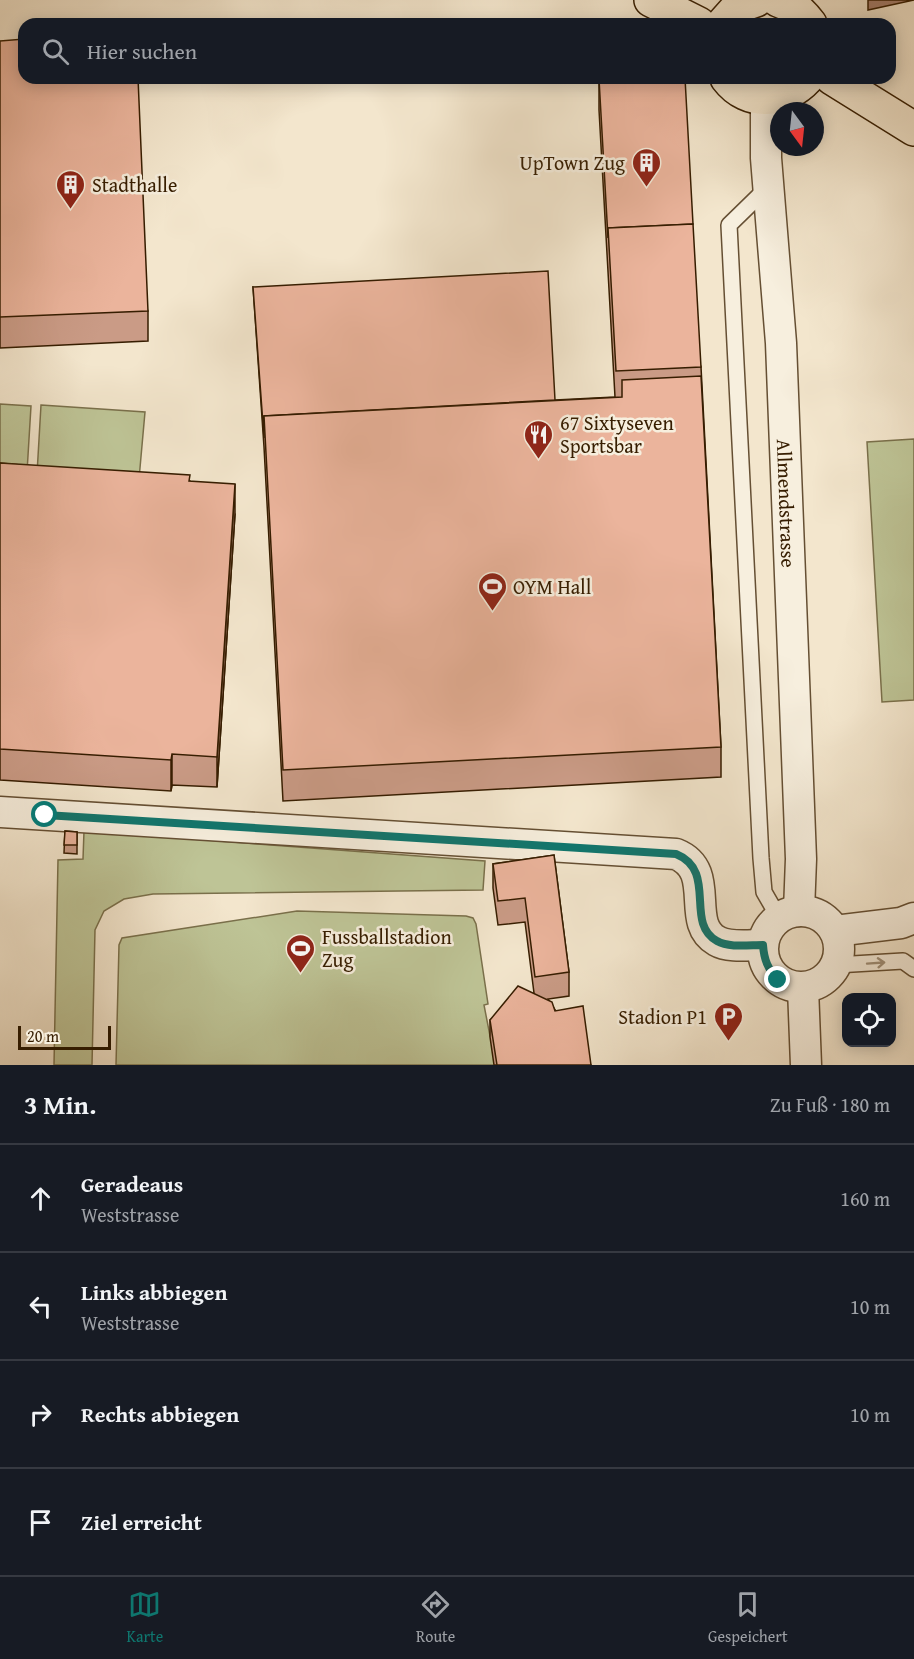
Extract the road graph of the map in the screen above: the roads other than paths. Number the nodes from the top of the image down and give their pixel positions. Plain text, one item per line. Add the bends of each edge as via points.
1 (651, 0) edge
2 (756, 0) edge
3 (778, 0) edge
4 (687, 18) edge
5 (729, 18) edge
6 (805, 18) edge
7 (733, 84) edge
8 (800, 84) edge
9 (841, 84) edge
10 (766, 98) junction
11 (914, 129) edge
12 (769, 186) junction
13 (0, 812) edge
14 (789, 915) junction
15 (910, 924) edge
16 (835, 931) junction
17 (763, 945) junction
18 (910, 963) edge
19 (836, 965) junction
20 (803, 987) junction
21 (806, 1065) edge

1 - 4 main road
2 - 5 main road via 740,6
3 - 6 main road via 790,4
7 - 10 main road via 741,91
8 - 10 main road via 781,96
9 - 11 main road
10 - 12 street, Allmendstrasse
12 - 14 street, Allmendstrasse via 781,343 801,858
12 - 14 lane via 729,225 761,858 764,892
13 - 17 street via 676,854 692,864 696,872 702,918 710,935 726,944
14 - 16 street via 820,916
14 - 17 street via 771,926
15 - 16 street
16 - 19 street via 839,948
17 - 20 street via 769,970 778,980
19 -> 18 lane
19 - 20 street via 823,981
20 - 21 street

